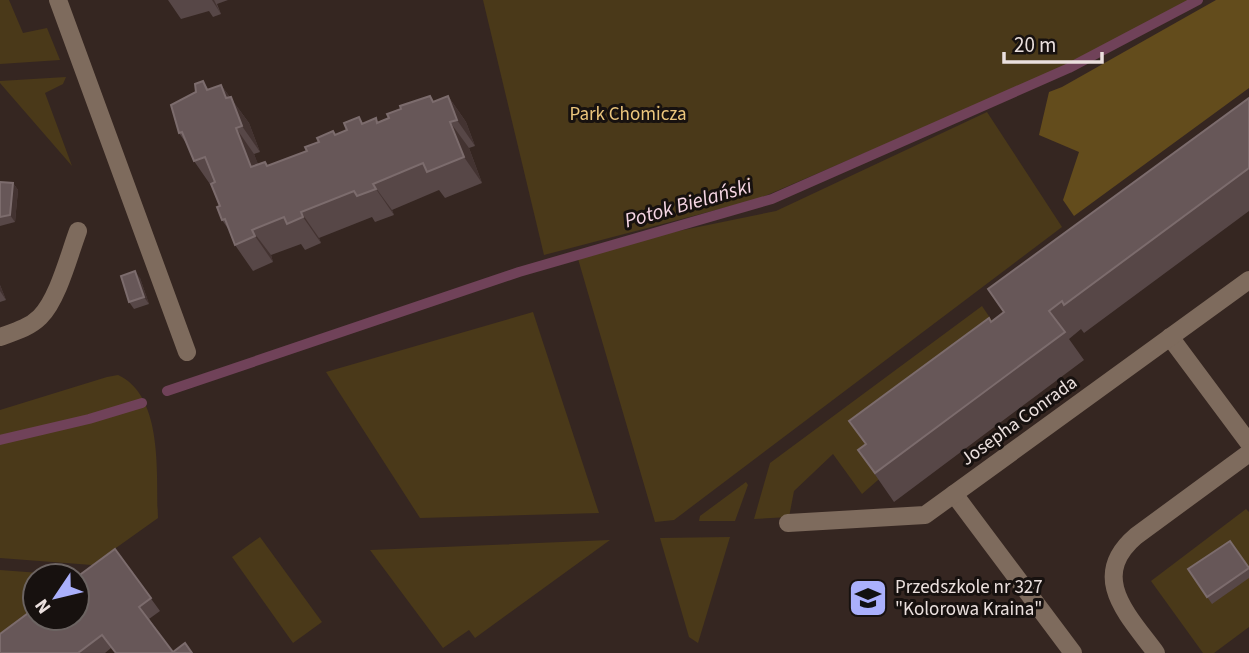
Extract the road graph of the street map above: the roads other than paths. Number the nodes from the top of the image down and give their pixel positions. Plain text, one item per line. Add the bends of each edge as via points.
1 (58, 0) edge
2 (78, 231) dead end
3 (1249, 280) edge
4 (0, 337) edge
5 (1170, 337) junction
6 (187, 352) dead end
7 (1249, 443) edge
8 (1249, 453) edge
9 (954, 494) junction
10 (788, 523) dead end
11 (1073, 653) edge
12 (1156, 653) edge

1 - 6 street
2 - 4 street via 50,304 26,327
3 - 5 street, Josepha Conrada
5 - 7 street
5 - 9 street, Josepha Conrada
8 - 12 street via 1136,536 1116,562 1115,592
9 - 10 street, Josepha Conrada via 925,515
9 - 11 street

